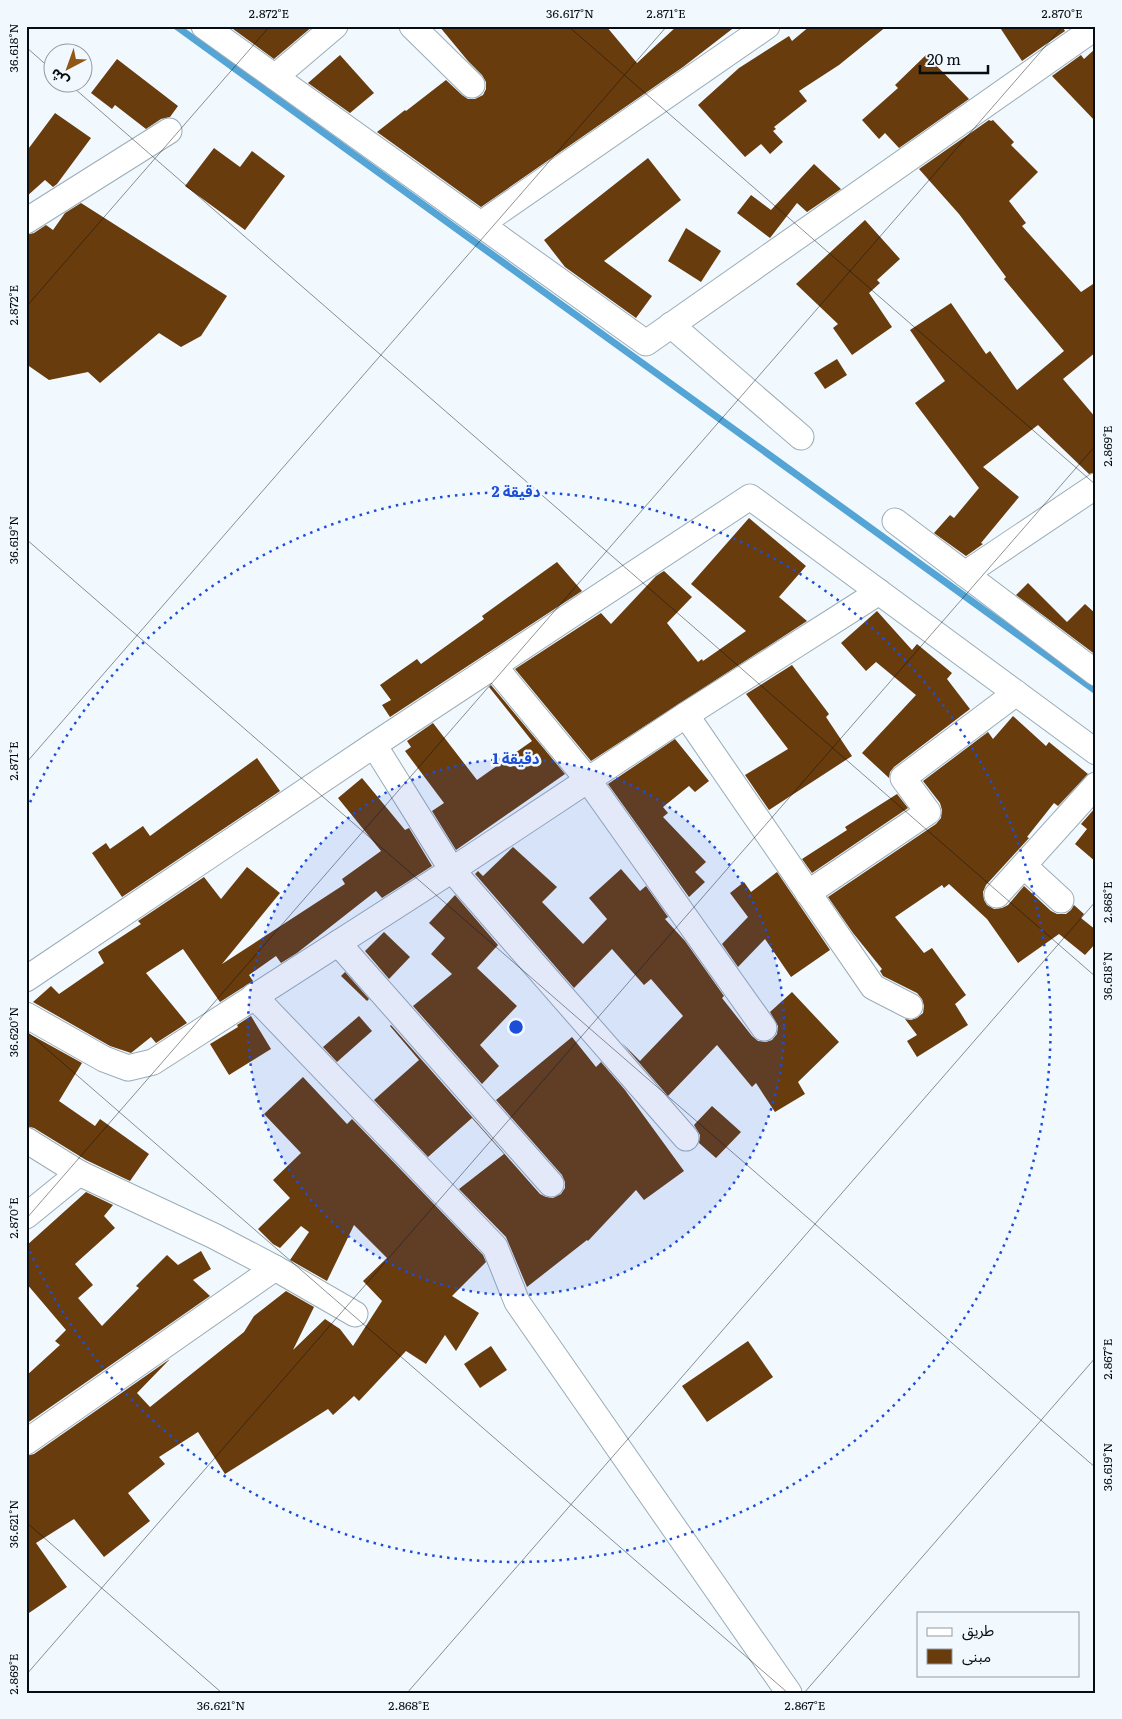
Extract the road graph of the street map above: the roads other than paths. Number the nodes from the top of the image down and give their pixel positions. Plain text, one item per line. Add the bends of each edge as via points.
1 (204, 26) edge
2 (334, 26) edge
3 (412, 26) edge
4 (767, 26) edge
5 (1096, 27) edge
6 (275, 76) junction
7 (472, 85) dead end
8 (169, 131) dead end
9 (26, 221) edge
10 (480, 224) junction
11 (671, 325) junction
12 (801, 437) dead end
13 (1096, 486) edge
14 (895, 521) dead end
15 (966, 574) junction
16 (880, 592) junction
17 (494, 666) junction
18 (1096, 672) edge
19 (1016, 693) junction
20 (686, 715) junction
21 (374, 745) junction
22 (1096, 752) edge
23 (588, 780) junction
24 (1096, 785) edge
25 (1024, 866) junction
26 (452, 870) junction
27 (808, 893) junction
28 (997, 895) dead end
29 (1061, 900) dead end
30 (338, 943) junction
31 (26, 979) edge
32 (254, 996) junction
33 (910, 1006) dead end
34 (26, 1015) edge
35 (764, 1028) dead end
36 (686, 1138) dead end
37 (26, 1140) edge
38 (79, 1173) junction
39 (551, 1184) dead end
40 (26, 1216) edge
41 (275, 1268) junction
42 (355, 1314) dead end
43 (26, 1442) edge
44 (789, 1693) edge

1 - 6 street
2 - 6 street
3 - 7 street
4 - 10 street
5 - 11 street
6 - 10 street
8 - 9 street
10 - 11 street via 646,342
11 - 12 street
13 - 15 street
14 - 15 street
15 - 18 street
16 - 17 street via 750,497
16 - 19 street
16 - 20 street
17 - 21 street
17 - 23 street
19 - 22 street
19 - 27 street via 903,778 928,812
20 - 23 street
20 - 27 street
21 - 26 street
21 - 31 street
23 - 26 street
23 - 35 street
24 - 25 street
25 - 28 street
25 - 29 street
26 - 30 street
26 - 36 street
27 - 33 street via 873,987
30 - 32 street
30 - 39 street
32 - 34 street via 153,1062 128,1068 104,1059
32 - 44 street via 495,1247 517,1302
37 - 38 street
38 - 40 street
38 - 41 street
41 - 42 street
41 - 43 street

